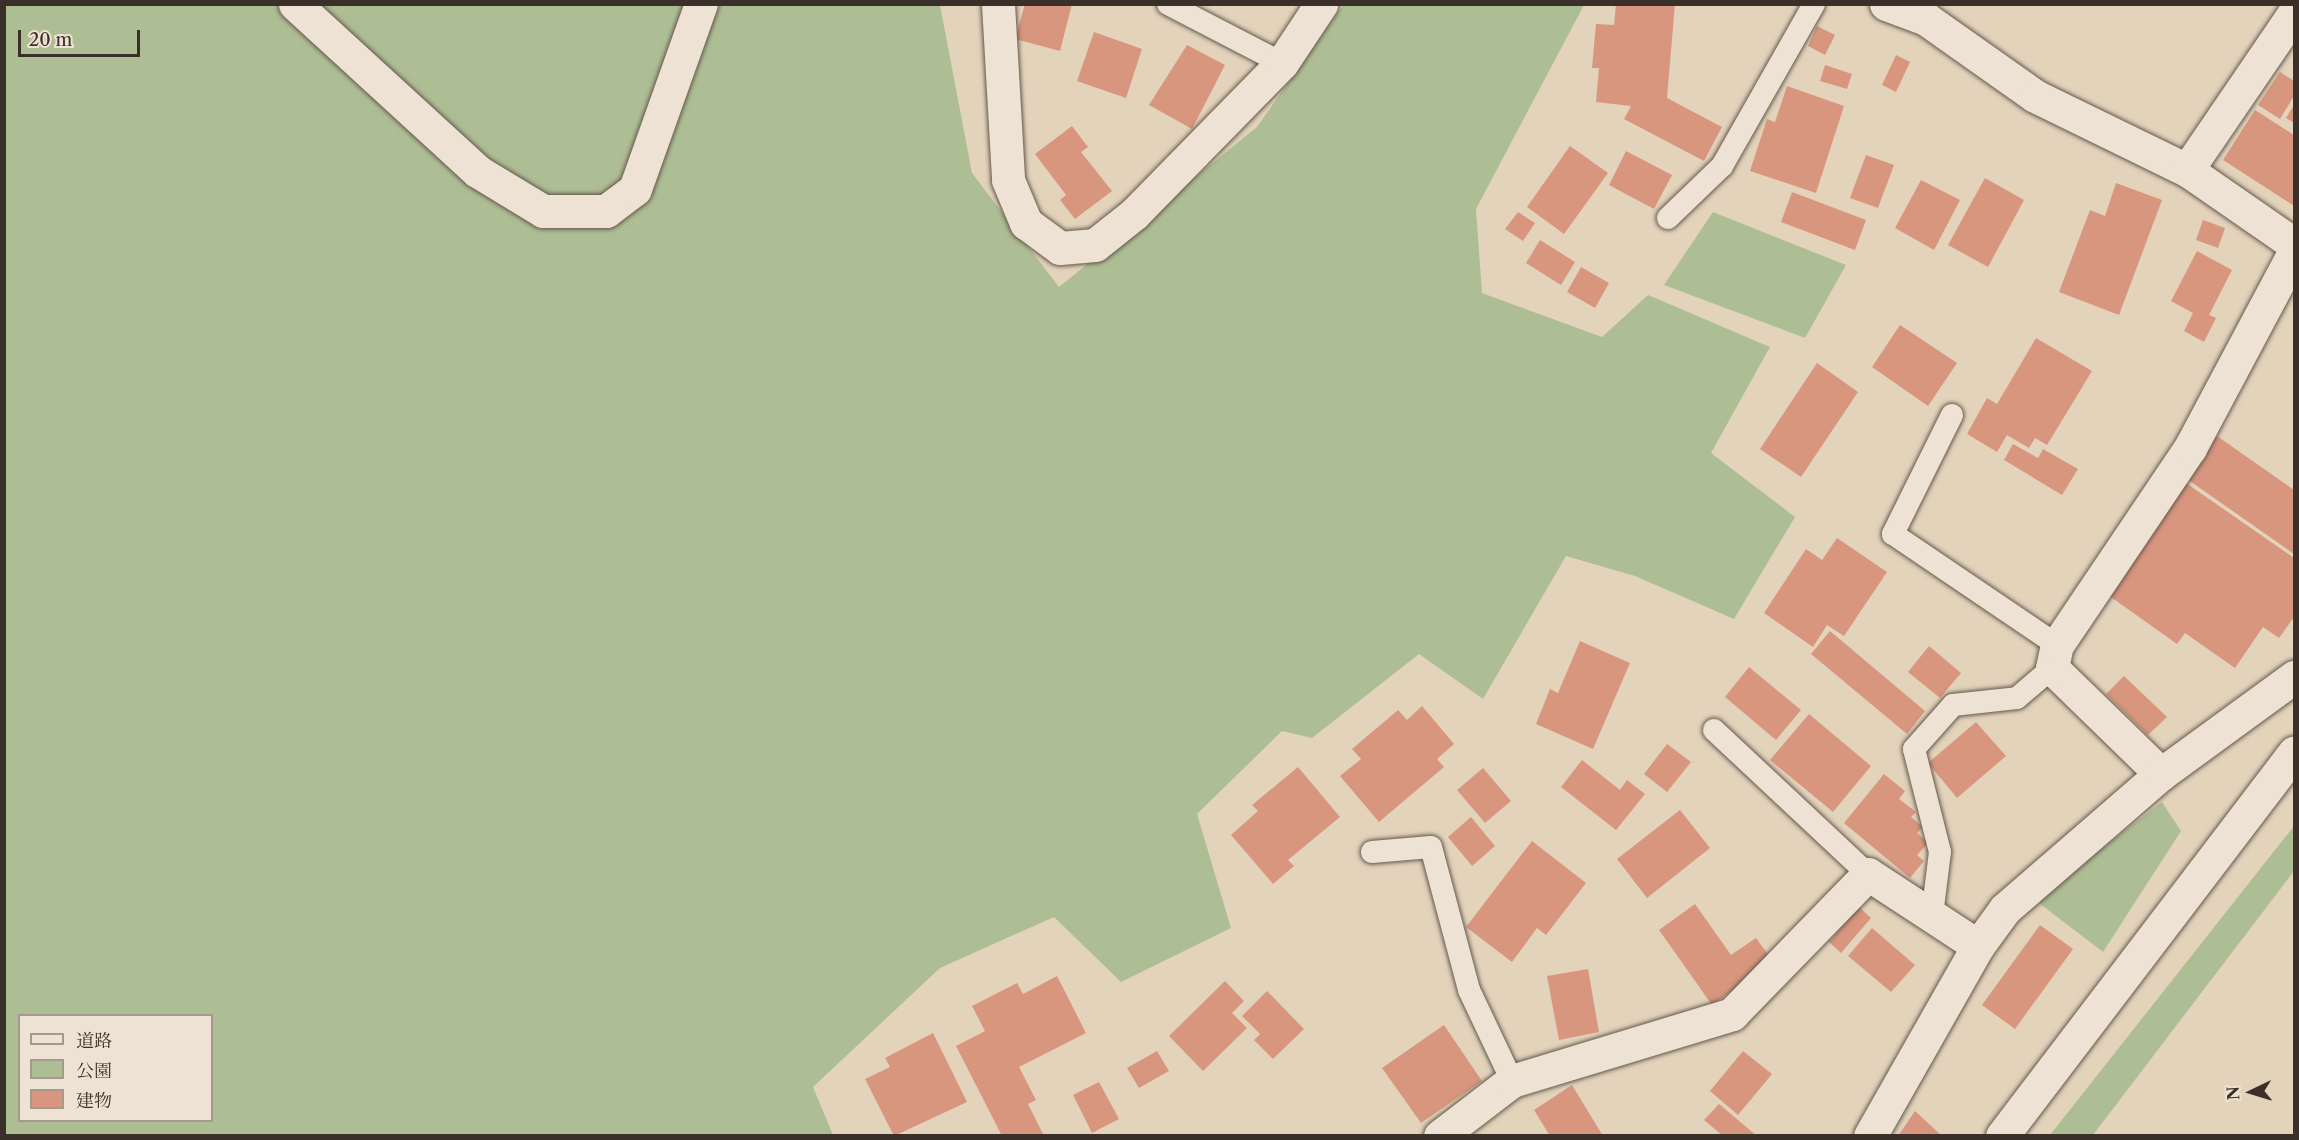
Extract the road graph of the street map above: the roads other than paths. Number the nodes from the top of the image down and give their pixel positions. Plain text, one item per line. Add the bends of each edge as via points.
1 (295, 4) edge
2 (701, 4) edge
3 (998, 4) edge
4 (1168, 4) edge
5 (1321, 4) edge
6 (1814, 4) edge
7 (1886, 4) edge
8 (2295, 13) edge
9 (1282, 63) junction
10 (2187, 170) junction
11 (1668, 218) dead end
12 (2295, 244) edge
13 (2295, 252) edge
14 (1952, 414) dead end
15 (2054, 657) junction
16 (2295, 677) edge
17 (1714, 730) dead end
18 (2295, 753) edge
19 (2161, 774) junction
20 (1372, 852) dead end
21 (1868, 874) junction
22 (1932, 916) junction
23 (1978, 946) junction
24 (1512, 1081) junction
25 (1440, 1136) edge
26 (1870, 1136) edge
27 (2002, 1136) edge

1 - 2 street via 477,171 543,211 606,211 635,189
3 - 9 street via 1008,180 1026,224 1060,248 1095,245 1134,214
4 - 9 lane
5 - 9 street
6 - 11 lane via 1722,166
7 - 10 street via 1926,19 2035,96
8 - 10 street
10 - 12 street
13 - 15 street via 2190,448
14 - 15 lane via 1893,534
15 - 19 street
15 - 22 lane via 2017,698 1953,705 1914,749 1940,852
16 - 19 street
17 - 21 lane
18 - 27 street
19 - 23 street via 2005,909
20 - 24 lane via 1431,847 1469,990
21 - 22 street
21 - 24 street via 1732,1014
22 - 23 street
23 - 26 street
24 - 25 street

